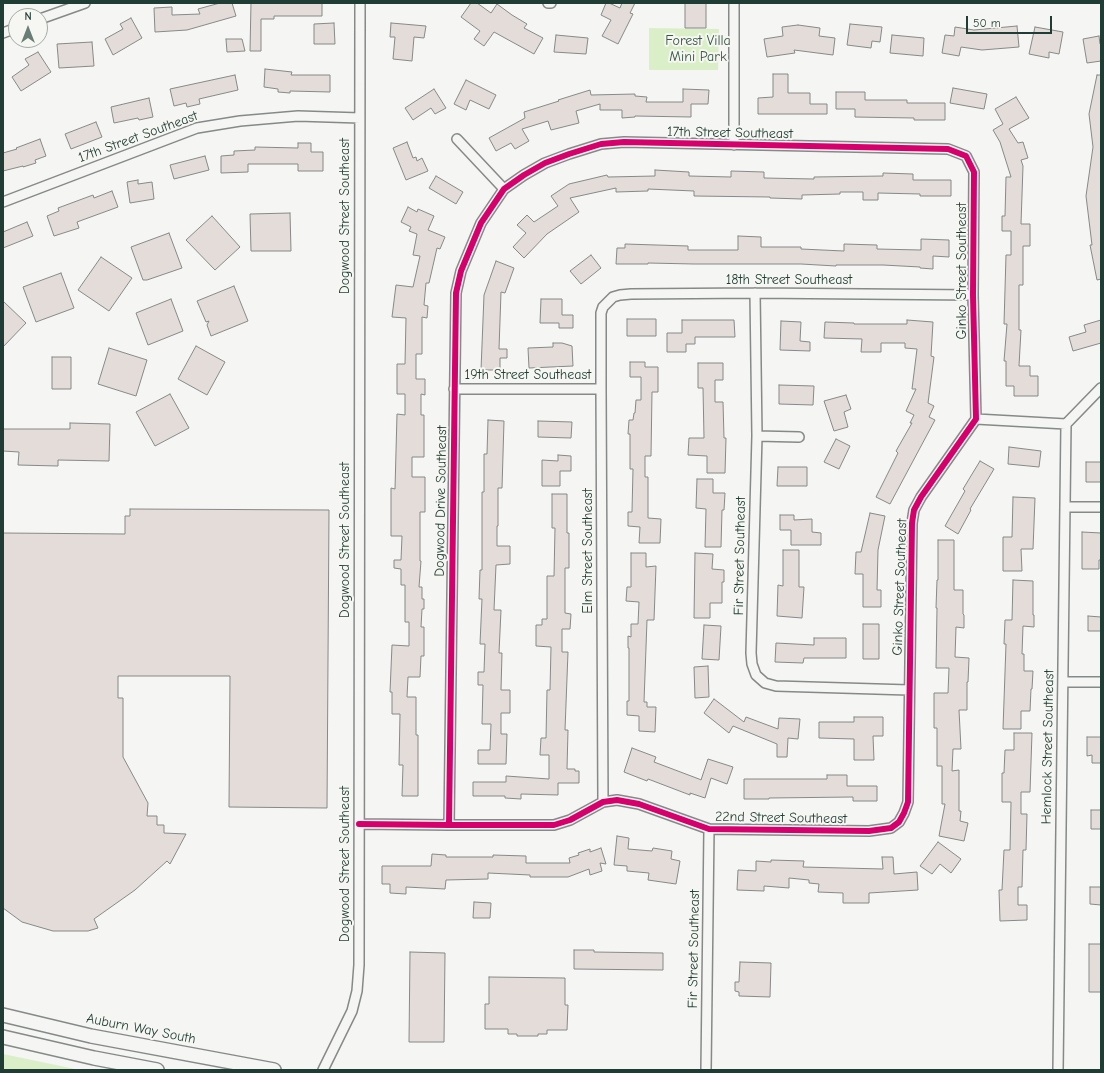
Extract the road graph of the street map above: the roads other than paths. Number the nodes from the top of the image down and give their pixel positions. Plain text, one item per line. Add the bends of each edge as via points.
1 (85, 3) edge
2 (360, 3) edge
3 (548, 3) edge
4 (552, 3) edge
5 (734, 3) edge
6 (48, 16) edge
7 (360, 118) junction
8 (457, 139) dead end
9 (734, 145) junction
10 (966, 156) joint
11 (504, 189) junction
12 (3, 202) edge
13 (755, 293) junction
14 (973, 295) junction
15 (607, 302) joint
16 (1101, 388) edge
17 (454, 389) junction
18 (601, 389) junction
19 (976, 419) junction
20 (1066, 424) junction
21 (757, 436) junction
22 (799, 437) dead end
23 (1065, 507) junction
24 (1101, 507) edge
25 (1063, 682) junction
26 (1101, 682) edge
27 (909, 690) junction
28 (603, 802) junction
29 (899, 822) joint
30 (359, 824) junction
31 (449, 826) junction
32 (709, 829) junction
33 (3, 1015) edge
34 (3, 1037) edge
35 (106, 1039) junction
36 (157, 1070) edge
37 (274, 1070) edge
38 (323, 1070) edge
39 (706, 1070) edge
40 (1058, 1070) edge

1 - 6 street
2 - 7 street, Dogwood Street Southeast
3 - 4 street
5 - 9 street
7 - 12 street, 17th Street Southeast via 298,116 197,128
7 - 30 street, Dogwood Street Southeast
8 - 11 street
9 - 10 street, 17th Street Southeast via 948,149
9 - 11 street, 17th Street Southeast via 624,142 601,144 545,163
10 - 14 street, Ginko Street Southeast via 974,172
11 - 17 street, Dogwood Drive Southeast via 481,223 461,271 456,293
13 - 14 street, 18th Street Southeast
13 - 15 street, 18th Street Southeast via 631,294 620,295
13 - 21 street, Fir Street Southeast
14 - 19 street, Ginko Street Southeast
15 - 18 street, Elm Street Southeast via 601,313
16 - 20 street
17 - 18 street, 19th Street Southeast
17 - 31 street, Dogwood Drive Southeast
18 - 28 street, Elm Street Southeast
19 - 20 street
19 - 27 street, Ginko Street Southeast via 921,496 914,510
20 - 23 street, Hemlock Street Southeast
21 - 22 street
21 - 27 street, Fir Street Southeast via 751,653 756,676 765,683 776,686
23 - 24 street
23 - 25 street, Hemlock Street Southeast
25 - 26 street
25 - 40 street, Hemlock Street Southeast
27 - 29 street, Ginko Street Southeast via 908,802
28 - 31 street, 22nd Street Southeast via 570,820 554,825
28 - 32 street, 22nd Street Southeast via 631,802
29 - 32 street, 22nd Street Southeast via 891,828 869,831
30 - 31 street, 22nd Street Southeast
30 - 38 street, Dogwood Street Southeast via 359,965 356,991 352,1011
32 - 39 street, Fir Street Southeast
33 - 35 main road, Auburn Way South
34 - 35 main road via 23,1034 95,1049 100,1048
34 - 36 main road
35 - 37 main road, Auburn Way South

